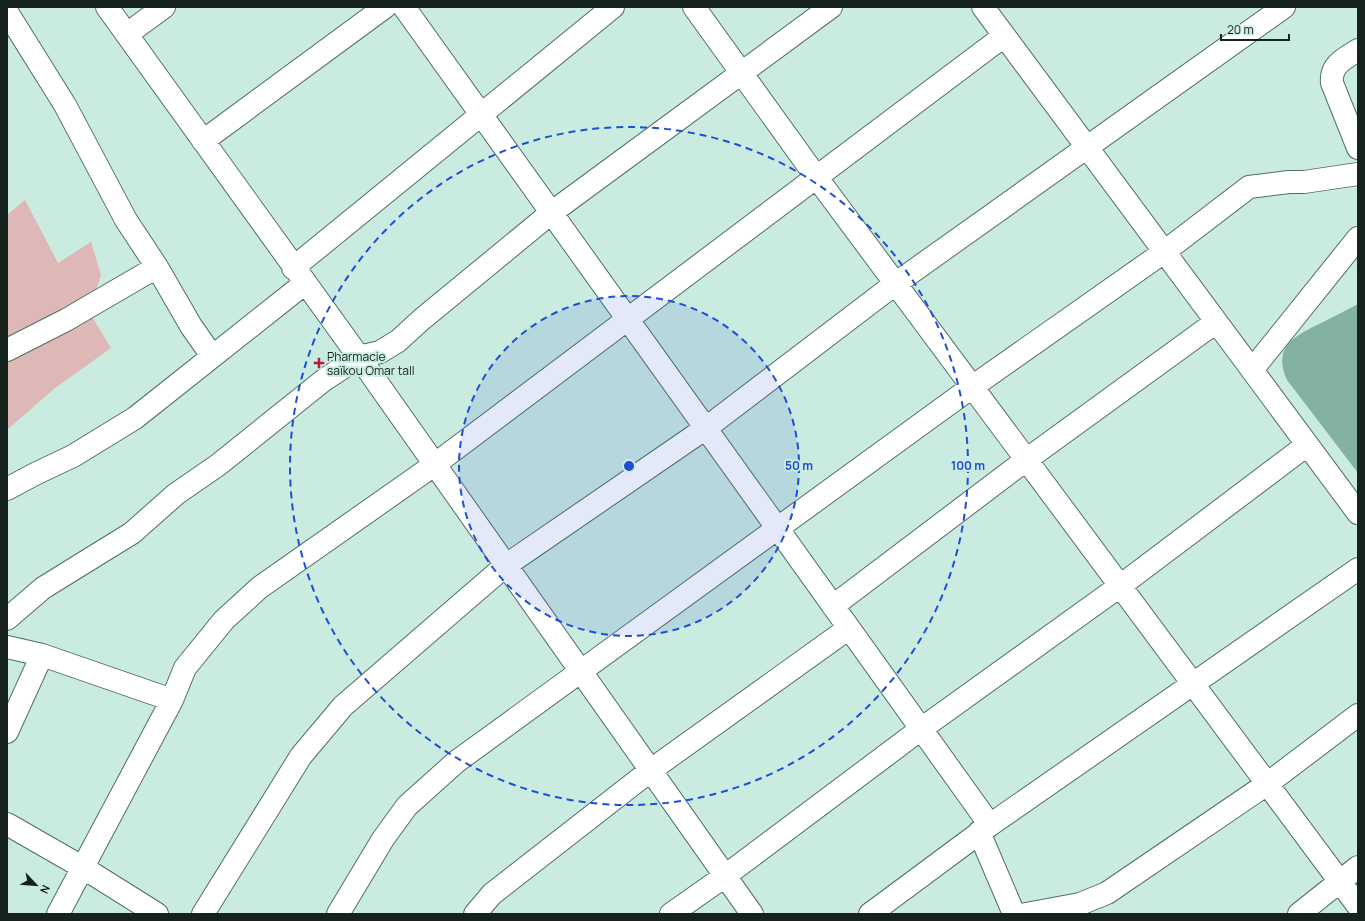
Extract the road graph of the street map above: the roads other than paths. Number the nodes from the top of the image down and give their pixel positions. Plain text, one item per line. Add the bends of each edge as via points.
1 (107, 7) edge
2 (164, 7) edge
3 (385, 7) edge
4 (404, 7) edge
5 (613, 7) edge
6 (694, 7) edge
7 (831, 7) edge
8 (983, 7) edge
9 (1284, 7) edge
10 (7, 12) edge
11 (127, 34) junction
12 (1004, 36) junction
13 (1358, 50) edge
14 (742, 73) junction
15 (481, 114) junction
16 (203, 141) junction
17 (1086, 147) junction
18 (1358, 148) edge
19 (1358, 174) edge
20 (817, 178) junction
21 (552, 213) junction
22 (1358, 238) edge
23 (1164, 252) junction
24 (158, 267) junction
25 (299, 276) junction
26 (895, 284) junction
27 (628, 320) junction
28 (1216, 322) junction
29 (7, 350) edge
30 (212, 356) junction
31 (359, 357) junction
32 (1252, 370) junction
33 (972, 387) junction
34 (706, 428) junction
35 (1307, 445) junction
36 (1026, 460) junction
37 (434, 465) junction
38 (7, 489) edge
39 (1358, 513) edge
40 (778, 529) junction
41 (505, 566) junction
42 (1358, 570) edge
43 (1120, 586) junction
44 (833, 606) junction
45 (7, 619) edge
46 (849, 628) junction
47 (7, 647) edge
48 (42, 655) junction
49 (581, 672) junction
50 (1193, 684) junction
51 (172, 700) junction
52 (1358, 715) edge
53 (921, 729) junction
54 (7, 732) edge
55 (651, 770) junction
56 (1267, 784) junction
57 (7, 824) edge
58 (984, 829) junction
59 (82, 867) junction
60 (1358, 867) edge
61 (725, 876) junction
62 (1340, 882) junction
63 (1358, 906) edge
64 (58, 914) edge
65 (157, 914) edge
66 (203, 914) edge
67 (338, 914) edge
68 (475, 914) edge
69 (671, 914) edge
70 (752, 914) edge
71 (870, 914) edge
72 (1014, 914) edge
73 (1026, 914) edge
74 (1299, 914) edge

1 - 11 street
2 - 11 street
3 - 16 street
4 - 15 street
5 - 15 street
6 - 14 street
7 - 14 street
8 - 12 street
9 - 17 street
10 - 24 street via 65,105 126,220
11 - 16 street
12 - 17 street
12 - 20 street
13 - 18 street via 1336,65 1331,75
14 - 20 street
14 - 21 street
15 - 21 street
15 - 25 street
16 - 25 street
17 - 23 street
17 - 26 street
19 - 23 street via 1249,187
20 - 26 street
20 - 27 street
21 - 27 street
21 - 31 street via 398,341 380,352
22 - 32 street
23 - 28 street
23 - 33 street
24 - 29 street via 66,320
24 - 30 street via 191,326
25 - 30 street
25 - 31 street
26 - 33 street
26 - 34 street
27 - 34 street
27 - 37 street
28 - 32 street
28 - 36 street
30 - 38 street via 135,418 73,456
31 - 37 street
31 - 45 street via 324,380 218,465 176,494 132,533 43,588
32 - 35 street
33 - 36 street
33 - 40 street
34 - 40 street
34 - 41 street
35 - 39 street
35 - 43 street
36 - 43 street
36 - 44 street
37 - 41 street
37 - 51 street via 259,588 224,620 185,668
40 - 44 street
40 - 49 street
41 - 49 street
41 - 66 street via 343,706 301,756
42 - 50 street
43 - 50 street
43 - 53 street
44 - 46 street
46 - 53 street
46 - 55 street
47 - 48 street
48 - 51 street
48 - 54 street
49 - 55 street
49 - 67 street via 456,762 406,806
50 - 56 street
50 - 58 street
51 - 59 street
52 - 56 street
53 - 58 street
53 - 61 street
55 - 61 street
55 - 68 street via 492,894
56 - 62 street
56 - 73 street via 1107,893 1080,904
57 - 59 street
58 - 71 street
58 - 72 street
59 - 64 street
59 - 65 street
60 - 62 street
61 - 69 street
61 - 70 street
62 - 63 street
62 - 74 street

